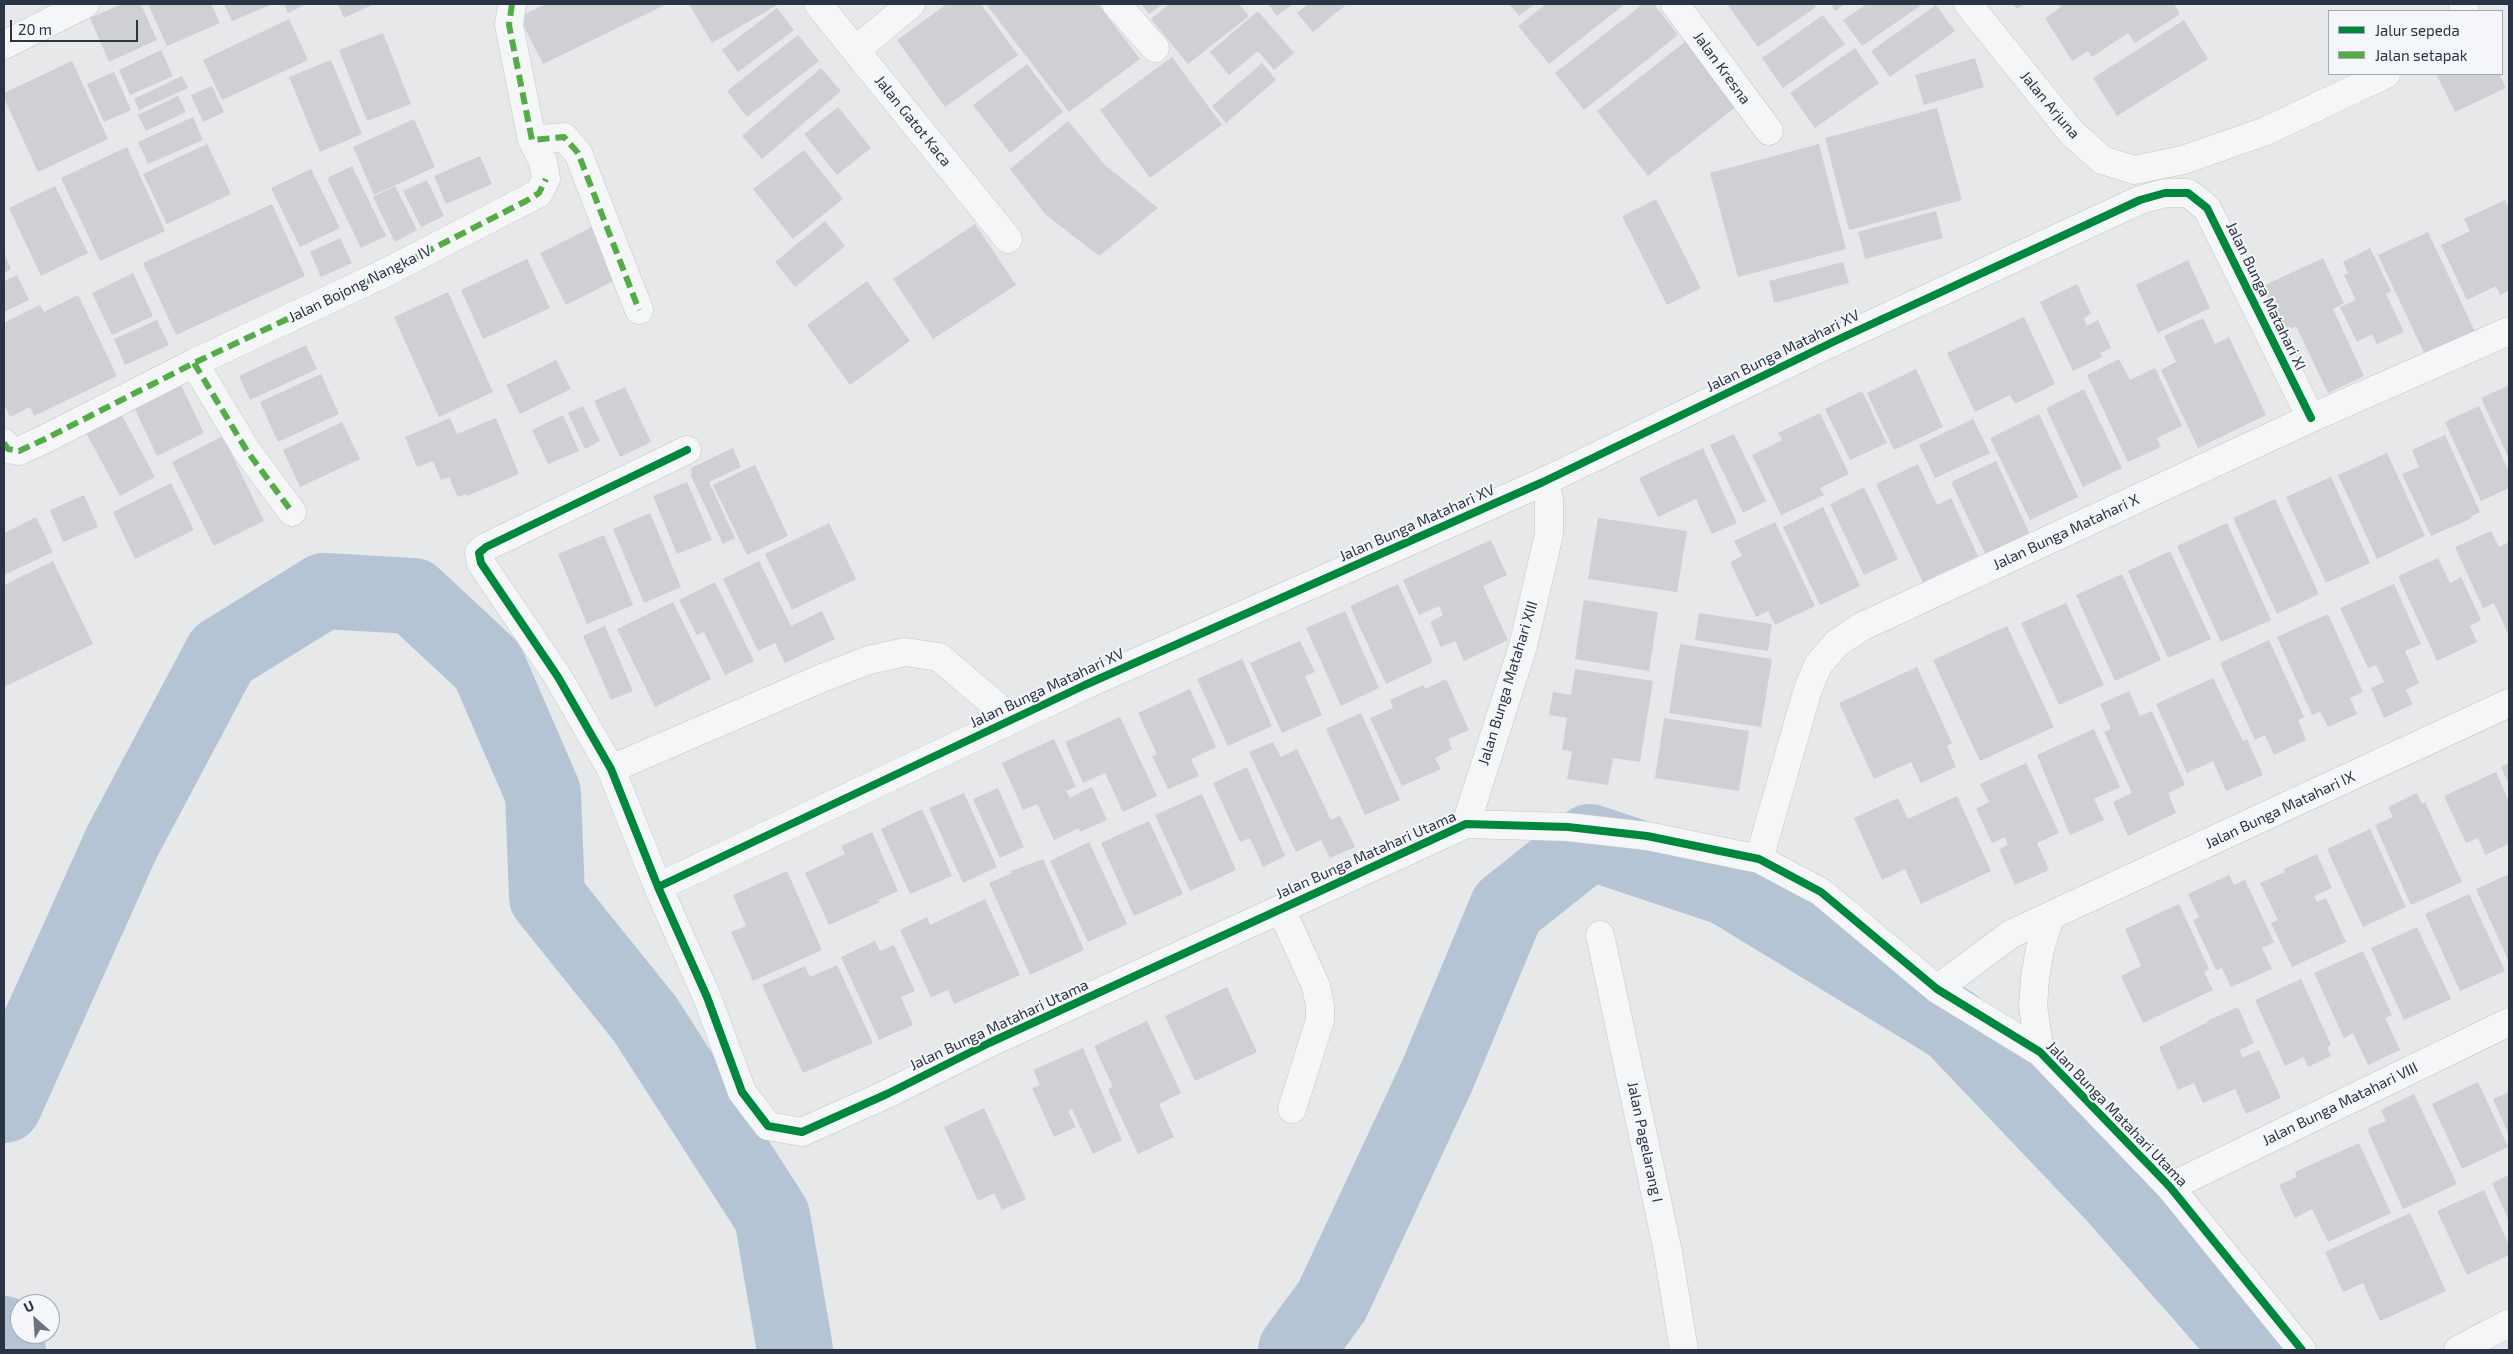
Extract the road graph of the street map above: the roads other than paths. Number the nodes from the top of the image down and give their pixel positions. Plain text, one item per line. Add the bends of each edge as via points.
1 (85, 4) edge
2 (512, 4) edge
3 (818, 4) edge
4 (911, 4) edge
5 (1116, 4) edge
6 (1675, 4) edge
7 (1968, 4) edge
8 (4, 45) edge
9 (1155, 48) dead end
10 (856, 50) junction
11 (2384, 75) edge
12 (1770, 132) dead end
13 (532, 140) junction
14 (2188, 193) joint
15 (1008, 239) dead end
16 (639, 310) dead end
17 (2509, 332) edge
18 (194, 363) junction
19 (2311, 418) junction
20 (4, 443) edge
21 (687, 450) dead end
22 (1542, 482) junction
23 (292, 512) dead end
24 (2509, 703) edge
25 (1012, 719) junction
26 (612, 769) junction
27 (1466, 824) junction
28 (1759, 859) junction
29 (658, 887) junction
30 (1281, 909) junction
31 (2050, 916) junction
32 (1600, 935) dead end
33 (1937, 989) junction
34 (2509, 1022) edge
35 (2040, 1052) junction
36 (1292, 1109) dead end
37 (2170, 1187) junction
38 (2509, 1323) edge
39 (1684, 1350) edge
40 (2302, 1350) edge
41 (2458, 1350) edge

1 - 8 street
2 - 13 street, Jalan Bojong Nangka IV via 508,25
3 - 10 street, Jalan Gatot Kaca
4 - 10 street
5 - 9 street
6 - 12 street, Jalan Kresna
7 - 11 street, Jalan Arjuna via 2070,132 2102,160 2134,170 2183,160 2266,131
10 - 15 street, Jalan Gatot Kaca
13 - 16 street via 564,136 578,153
13 - 18 street, Jalan Bojong Nangka IV via 544,161 546,179 539,193 387,272
14 - 19 street, Jalan Bunga Matahari XI via 2207,208
14 - 22 street, Jalan Bunga Matahari XV via 2165,193 2140,200 1835,341
17 - 19 street, Jalan Bunga Matahari X
18 - 20 street, Jalan Bojong Nangka IV via 19,451 8,448
18 - 23 street via 247,451
19 - 28 street, Jalan Bunga Matahari X via 1861,627 1837,643 1818,665 1808,689
21 - 26 street via 486,546 479,553 481,563 558,677
22 - 25 street, Jalan Bunga Matahari XV
22 - 27 street, Jalan Bunga Matahari XIII via 1549,498 1549,534 1523,646
24 - 31 street, Jalan Bunga Matahari IX
25 - 26 street via 939,657 905,652 869,660 822,678
25 - 29 street, Jalan Bunga Matahari XV
26 - 29 street
27 - 28 street, Jalan Bunga Matahari Utama via 1568,827 1647,836
27 - 30 street, Jalan Bunga Matahari Utama
28 - 33 street, Jalan Bunga Matahari Utama via 1821,892
29 - 30 street, Jalan Bunga Matahari Utama via 707,997 742,1092 768,1126 802,1132
30 - 36 street via 1316,986 1320,1006 1320,1020
31 - 33 street, Jalan Bunga Matahari IX via 2011,934
31 - 35 street via 2035,978 2033,1006
32 - 39 street, Jalan Pagelarang I via 1668,1252
33 - 35 street, Jalan Bunga Matahari Utama
34 - 37 street, Jalan Bunga Matahari VIII
35 - 37 street, Jalan Bunga Matahari Utama
37 - 40 street, Jalan Bunga Matahari Utama
38 - 41 street

